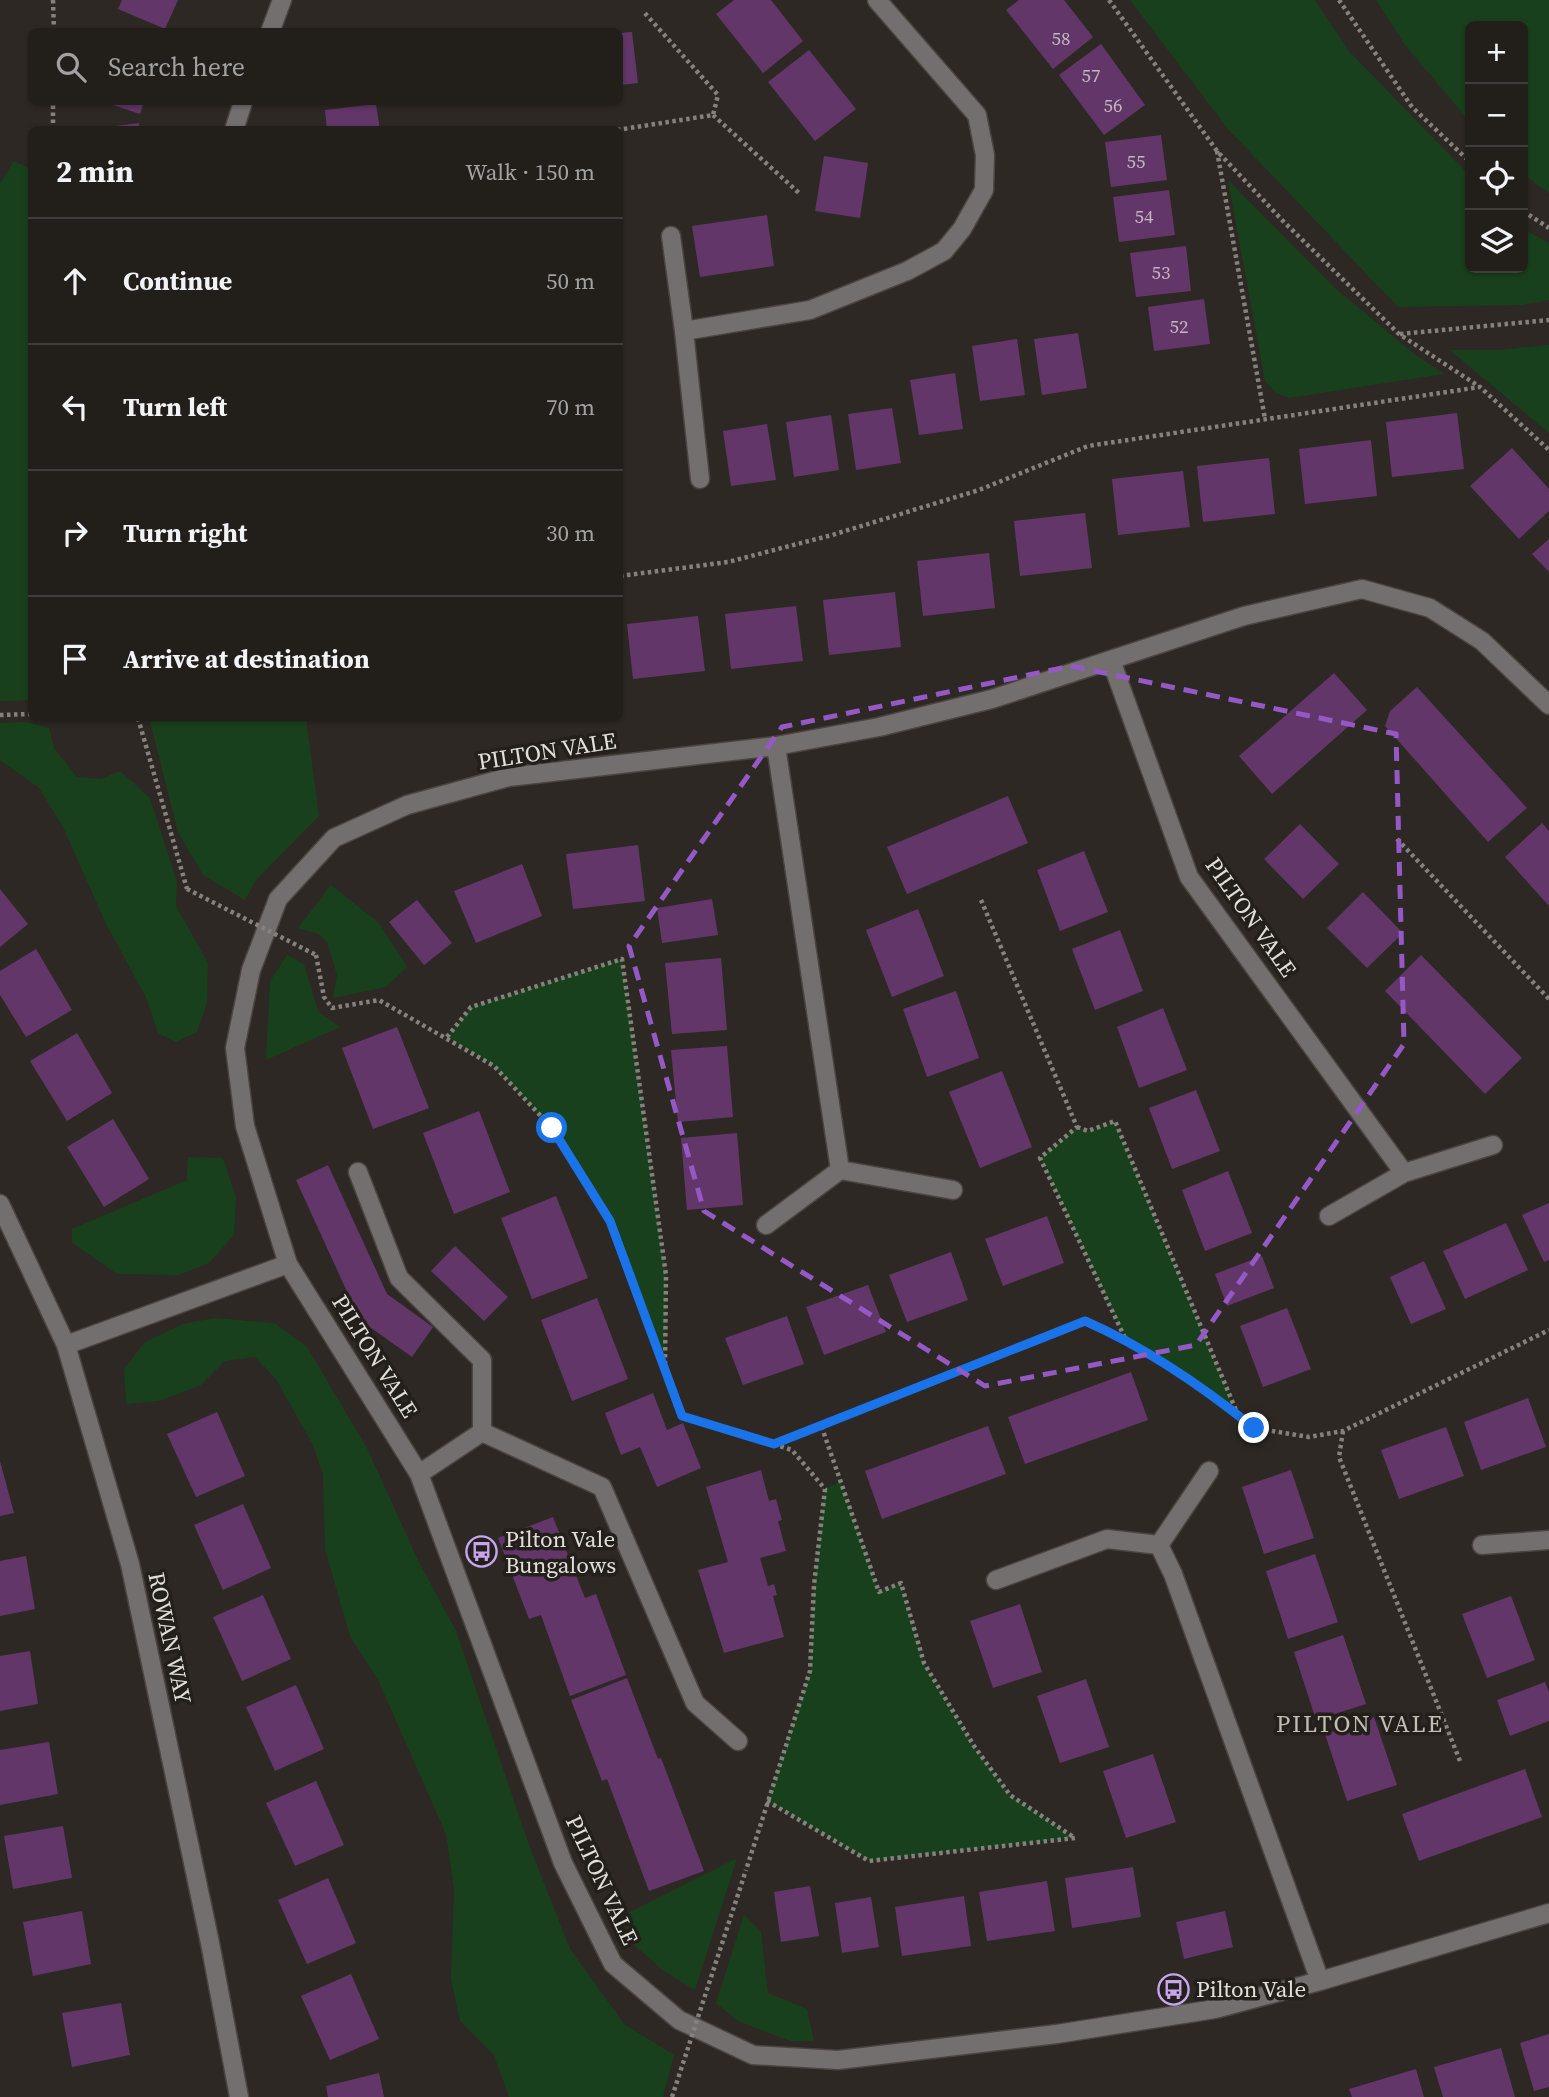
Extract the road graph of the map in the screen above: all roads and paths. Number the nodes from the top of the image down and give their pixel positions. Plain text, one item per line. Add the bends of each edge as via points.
1 (53, 0) edge
2 (282, 0) edge
3 (877, 0) edge
4 (1109, 0) edge
5 (1339, 0) edge
6 (643, 11) dead end
7 (54, 28) edge
8 (272, 28) edge
9 (53, 105) edge
10 (242, 105) edge
11 (713, 115) junction
12 (53, 126) edge
13 (235, 126) edge
14 (623, 129) edge
15 (1217, 151) junction
16 (1465, 157) edge
17 (799, 193) dead end
18 (1528, 214) edge
19 (1549, 228) edge
20 (671, 236) dead end
21 (1549, 320) edge
22 (684, 331) junction
23 (1399, 334) junction
24 (1480, 387) junction
25 (1265, 419) junction
26 (1549, 450) edge
27 (700, 479) dead end
28 (623, 576) edge
29 (1111, 660) junction
30 (1549, 705) edge
31 (28, 714) edge
32 (0, 715) edge
33 (139, 721) edge
34 (776, 746) junction
35 (1397, 839) dead end
36 (981, 900) dead end
37 (1549, 999) edge
38 (447, 1037) junction
39 (1077, 1127) junction
40 (1493, 1145) dead end
41 (840, 1170) junction
42 (358, 1172) dead end
43 (1404, 1173) junction
44 (953, 1190) dead end
45 (0, 1204) edge
46 (1329, 1216) dead end
47 (766, 1225) dead end
48 (288, 1264) junction
49 (1549, 1330) edge
50 (1125, 1338) junction
51 (66, 1345) junction
52 (666, 1374) junction
53 (1238, 1416) junction
54 (821, 1425) junction
55 (1343, 1431) junction
56 (482, 1432) junction
57 (774, 1444) junction
58 (1209, 1471) dead end
59 (419, 1475) junction
60 (1549, 1540) edge
61 (1159, 1545) junction
62 (1482, 1545) dead end
63 (996, 1580) dead end
64 (738, 1741) dead end
65 (1460, 1760) dead end
66 (767, 1801) junction
67 (1549, 1913) edge
68 (1320, 1981) junction
69 (239, 2097) edge
70 (672, 2097) edge

1 - 7 path
2 - 8 street
3 - 22 street via 977,115 985,155 985,190 944,251 907,271 810,310
4 - 15 path
5 - 16 path via 1412,107
6 - 11 path via 718,95
9 - 12 path
10 - 13 street
11 - 14 path
11 - 17 path
15 - 23 path
15 - 25 path
18 - 19 path
20 - 22 street
21 - 23 path
22 - 27 street
23 - 24 path
24 - 25 path
24 - 26 path
25 - 28 path via 1087,446 979,490 832,535 728,562
29 - 30 street, PILTON VALE via 1244,616 1362,589 1430,608 1482,641
29 - 34 street, PILTON VALE via 992,699
29 - 43 street, PILTON VALE via 1189,877
31 - 32 path
33 - 38 path, bridge via 187,889 316,955 324,997 332,1008 379,1000
34 - 41 street
34 - 48 street, PILTON VALE via 509,777 407,805 334,838 278,899 251,970 235,1048 245,1126
35 - 37 path
36 - 39 path
38 - 52 path via 494,1066 552,1128 610,1221
38 - 52 path via 471,1007 622,959 666,1275
39 - 50 path via 1040,1158
39 - 53 path via 1087,1131 1115,1121
40 - 43 street
41 - 44 street
41 - 47 street
42 - 56 street via 398,1278 482,1360
43 - 46 street
45 - 51 street, ROWAN WAY
48 - 51 street
48 - 59 street, PILTON VALE
49 - 55 path
50 - 53 path
50 - 54 path via 1085,1321
51 - 69 street, ROWAN WAY via 130,1564
52 - 57 path via 682,1416
53 - 55 path via 1254,1428 1309,1437
54 - 57 path
54 - 66 path via 879,1592 901,1583 925,1663 974,1746 1010,1795 1075,1838 869,1861
55 - 65 path via 1339,1457
56 - 59 street
56 - 64 street via 602,1487 695,1703
57 - 66 path via 792,1450 825,1489 810,1671
58 - 61 street
59 - 68 street, PILTON VALE via 563,1863 613,1964 679,2020 753,2055 838,2060 1057,2034 1215,2009
60 - 62 street
61 - 63 street via 1107,1539
61 - 68 street
66 - 70 path, bridge
67 - 68 street, PILTON VALE

